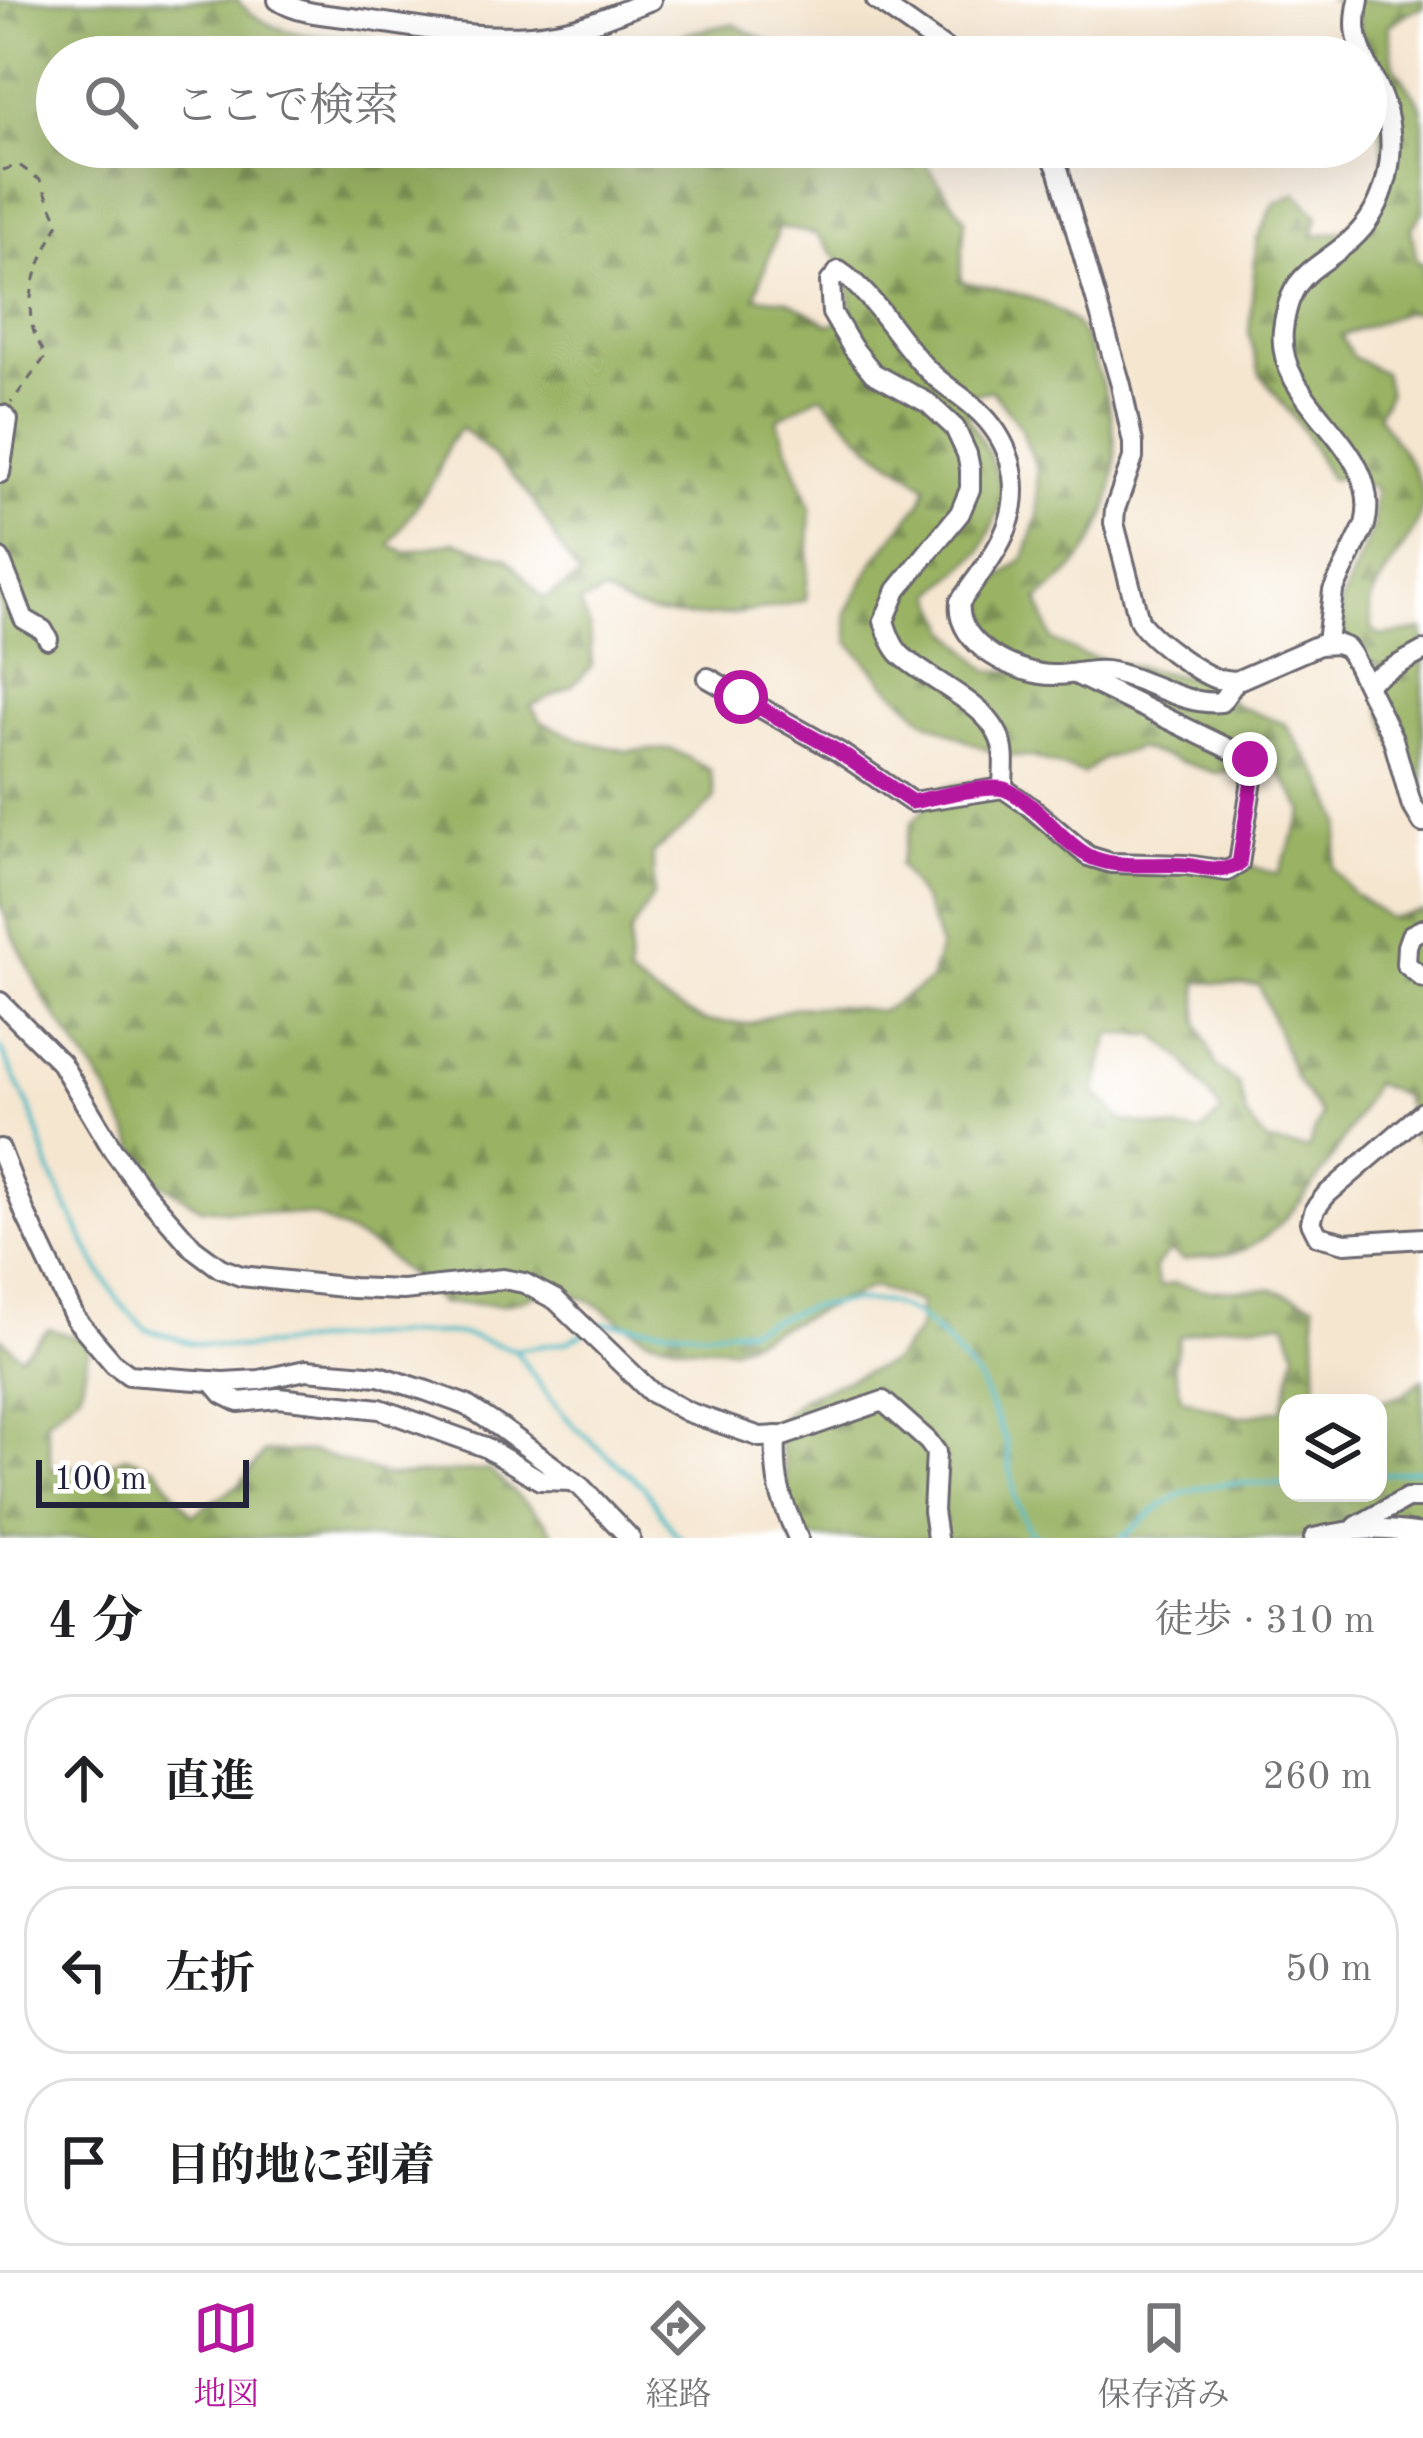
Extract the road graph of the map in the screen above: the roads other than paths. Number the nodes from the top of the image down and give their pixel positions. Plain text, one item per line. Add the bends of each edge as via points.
1 (278, 0) edge
2 (651, 0) edge
3 (876, 0) edge
4 (1359, 0) edge
5 (927, 36) edge
6 (1355, 36) edge
7 (1387, 119) edge
8 (1057, 168) edge
9 (2, 418) edge
10 (0, 473) edge
11 (0, 559) edge
12 (48, 640) dead end
13 (1327, 643) junction
14 (1423, 651) edge
15 (1073, 673) junction
16 (708, 678) dead end
17 (1236, 681) junction
18 (1367, 682) junction
19 (1003, 788) junction
20 (1423, 823) edge
21 (1423, 929) edge
22 (1423, 978) edge
23 (0, 1002) edge
24 (1423, 1112) edge
25 (0, 1149) edge
26 (1423, 1238) edge
27 (212, 1382) junction
28 (776, 1436) junction
29 (572, 1481) junction
30 (1423, 1498) edge
31 (1351, 1529) junction
32 (1423, 1534) edge
33 (630, 1538) edge
34 (798, 1538) edge
35 (937, 1538) edge
36 (1315, 1538) edge

1 - 2 street via 302,11 509,35 575,28
3 - 5 street
4 - 6 street
7 - 13 street via 1381,196 1354,238 1303,276 1289,296 1282,335 1300,393 1347,448 1368,513 1333,591
8 - 17 street via 1133,442 1114,523 1139,620 1193,664
9 - 10 street via 8,420
11 - 12 street via 24,619
13 - 17 street
13 - 18 street via 1347,648
14 - 18 street
15 - 17 street via 1109,671 1213,704
15 - 19 street via 1250,759 1239,864 1227,871 1088,856
15 - 19 street via 1006,663 971,638 960,602 1014,512 1006,449 839,271 830,282 832,313 852,347 873,373 928,403 968,454 970,489 960,513 897,590 884,622 900,654 992,724 1004,747
16 - 19 street via 912,802
18 - 20 street
21 - 22 street via 1412,935 1406,964
23 - 28 street via 61,1063 144,1192 220,1268 403,1290 524,1283 556,1300 651,1392 688,1412
24 - 26 street via 1326,1195 1311,1222 1318,1236 1345,1244
25 - 27 street via 76,1318 114,1364 129,1375
27 - 29 street via 239,1402 278,1397 380,1409 484,1447 540,1480
27 - 29 street via 306,1370 379,1376 466,1405
28 - 34 street via 775,1477
28 - 35 street via 883,1401 935,1452
29 - 33 street
30 - 31 street via 1407,1498
31 - 32 street
31 - 36 street

